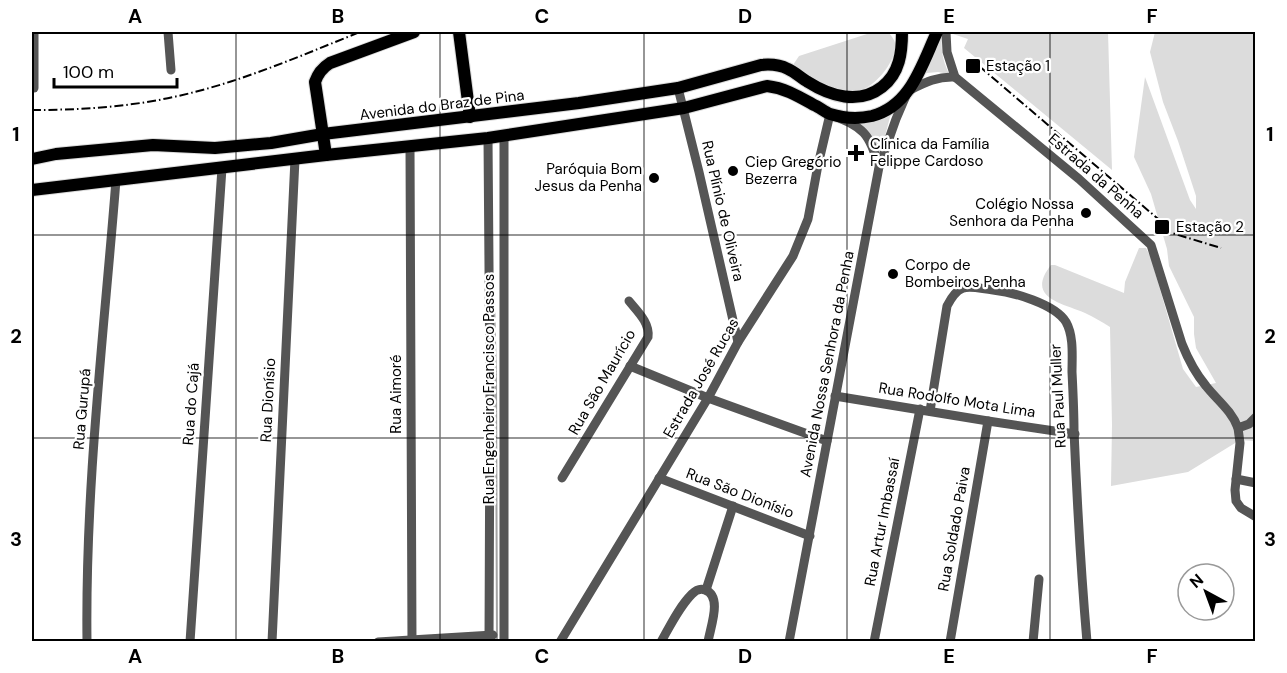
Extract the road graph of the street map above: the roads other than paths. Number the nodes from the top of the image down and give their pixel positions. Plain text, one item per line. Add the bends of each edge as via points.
1 (34, 32) edge
2 (168, 32) edge
3 (414, 32) edge
4 (459, 32) edge
5 (902, 32) edge
6 (938, 32) edge
7 (946, 32) edge
8 (171, 69) dead end
9 (955, 77) junction
10 (34, 88) dead end
11 (678, 88) junction
12 (908, 91) junction
13 (684, 108) junction
14 (830, 114) junction
15 (470, 117) junction
16 (323, 134) junction
17 (504, 136) junction
18 (488, 138) junction
19 (410, 147) junction
20 (326, 155) junction
21 (32, 159) edge
22 (295, 159) junction
23 (879, 167) junction
24 (222, 168) junction
25 (488, 175) junction
26 (504, 175) junction
27 (116, 180) junction
28 (32, 190) edge
29 (630, 301) dead end
30 (738, 342) junction
31 (630, 366) junction
32 (497, 395) junction
33 (835, 396) junction
34 (708, 398) junction
35 (925, 410) junction
36 (1256, 417) edge
37 (988, 421) junction
38 (1238, 428) junction
39 (1075, 434) junction
40 (827, 441) junction
41 (562, 478) dead end
42 (659, 478) junction
43 (1236, 479) junction
44 (1256, 483) edge
45 (733, 506) junction
46 (1256, 517) edge
47 (810, 536) junction
48 (1039, 579) dead end
49 (706, 590) junction
50 (497, 637) edge
51 (412, 640) edge
52 (87, 642) edge
53 (190, 642) edge
54 (272, 642) edge
55 (378, 642) edge
56 (560, 642) edge
57 (661, 642) edge
58 (708, 642) edge
59 (789, 642) edge
60 (874, 642) edge
61 (950, 642) edge
62 (1034, 642) edge
63 (1087, 642) edge

1 - 10 street
2 - 8 street
3 - 16 main road via 323,68 315,82
4 - 15 main road
5 - 11 main road, Avenida do Braz de Pina via 900,59 894,74 877,91 856,98 836,96 787,68 769,64
6 - 12 main road
7 - 9 street
9 - 12 street via 935,78
9 - 38 street, Estrada da Penha via 1079,179 1151,245 1187,359 1205,386 1230,412
11 - 13 street, Rua Plínio de Oliveira
11 - 15 main road, Avenida do Braz de Pina
12 - 14 main road via 881,113 854,118
12 - 23 street
13 - 14 main road via 767,86 791,92
13 - 17 main road
13 - 30 street, Rua Plínio de Oliveira
14 - 23 street, Avenida Nossa Senhora da Penha via 867,136
14 - 30 street, Estrada José Rucas via 801,238
15 - 16 main road, Avenida do Braz de Pina
16 - 20 main road
16 - 21 main road, Avenida do Braz de Pina via 215,148 153,145
17 - 18 main road
17 - 26 street, Rua Engenheiro Francisco Passos
18 - 19 main road
18 - 25 street, Rua Engenheiro Francisco Passos
19 - 20 main road
19 - 51 street, Rua Aimoré
20 - 22 main road
22 - 24 main road
22 - 54 street, Rua Dionísio
23 - 33 street, Avenida Nossa Senhora da Penha
24 - 27 main road
24 - 53 street, Rua do Cajá
25 - 26 street
25 - 32 street, Rua Engenheiro Francisco Passos
26 - 32 street, Rua Engenheiro Francisco Passos
27 - 28 main road
27 - 52 street, Rua Gurupá via 91,483
29 - 31 street, Rua São Maurício via 649,333
30 - 34 street, Estrada José Rucas
31 - 34 street
31 - 41 street, Rua São Maurício
32 - 50 street, Rua Engenheiro Francisco Passos
32 - 50 street, Rua Engenheiro Francisco Passos
33 - 35 street, Rua Rodolfo Mota Lima
33 - 40 street, Avenida Nossa Senhora da Penha
34 - 40 street
34 - 42 street, Estrada José Rucas
35 - 37 street, Rua Rodolfo Mota Lima
35 - 39 street, Rua Paul Muller via 947,306 953,294 966,287 1007,291 1050,308 1066,322 1071,340
35 - 60 street, Rua Artur Imbassaí
36 - 38 street
37 - 39 street, Rua Rodolfo Mota Lima
37 - 61 street, Rua Soldado Paiva
38 - 43 street
39 - 63 street, Rua Paul Muller
40 - 47 street, Avenida Nossa Senhora da Penha
42 - 45 street, Rua São Dionísio
42 - 56 street, Estrada José Rucas
43 - 44 street
43 - 46 street via 1237,504
45 - 47 street, Rua São Dionísio
45 - 49 street
47 - 59 street, Avenida Nossa Senhora da Penha
48 - 62 street
49 - 57 street via 698,589 692,594
49 - 58 street via 715,604
50 - 51 street
51 - 55 street

